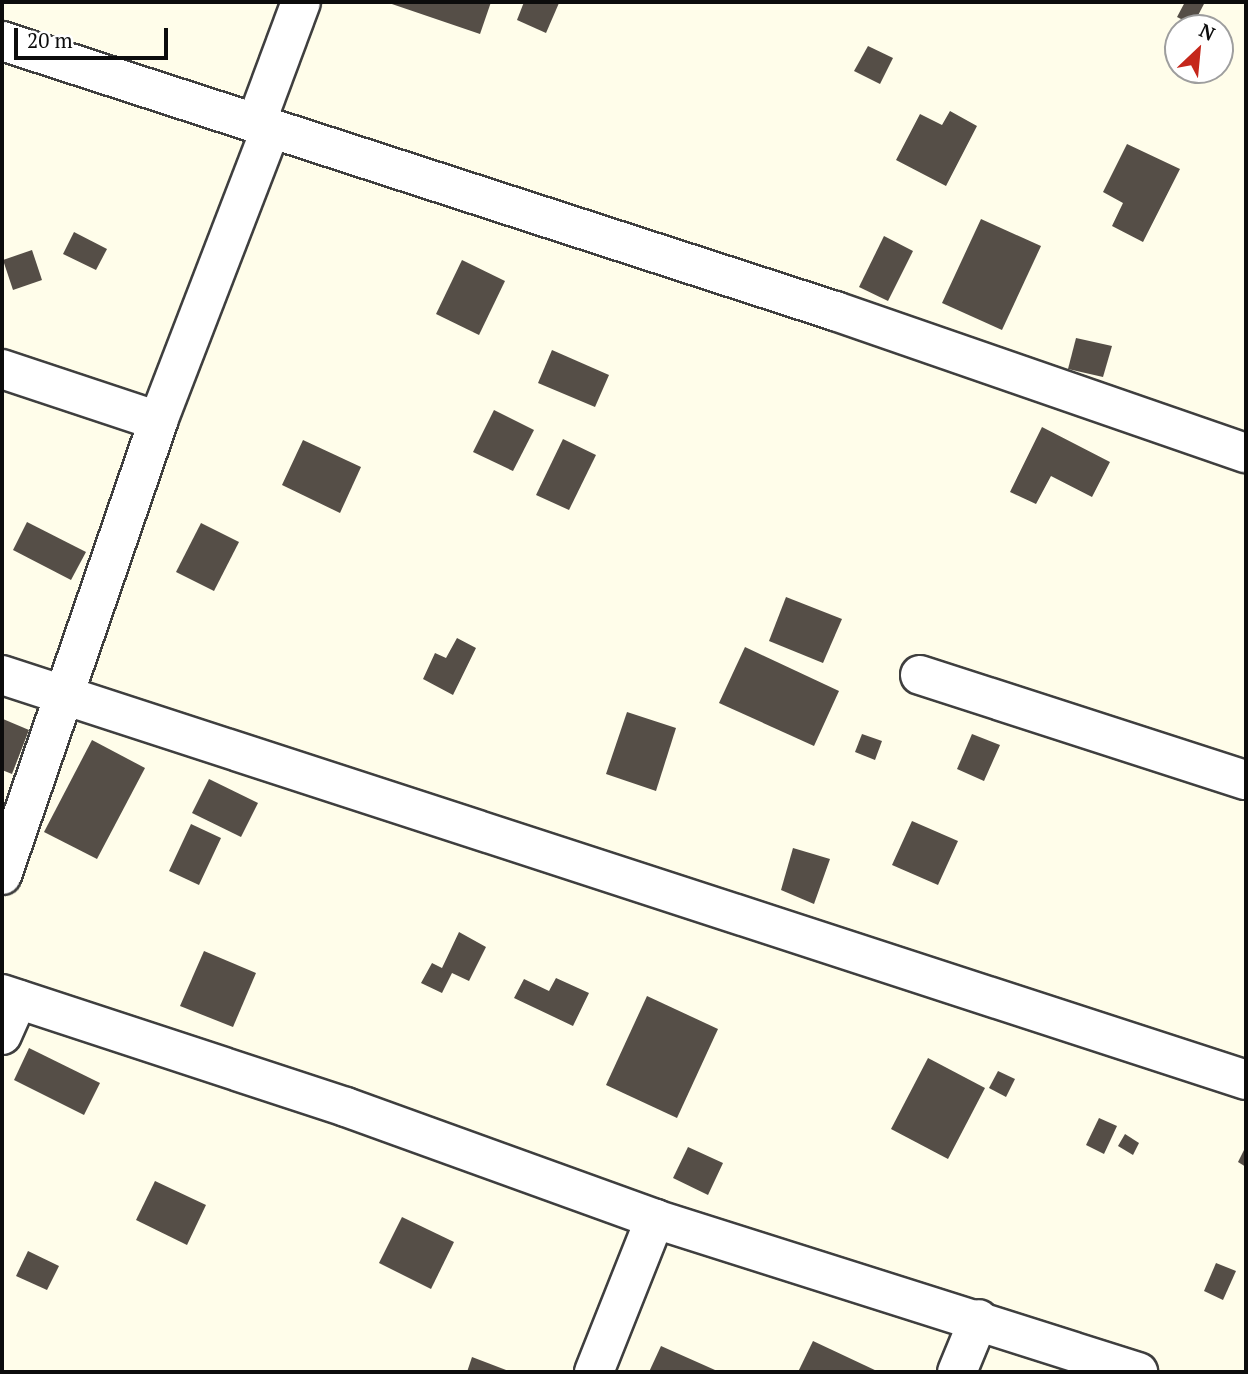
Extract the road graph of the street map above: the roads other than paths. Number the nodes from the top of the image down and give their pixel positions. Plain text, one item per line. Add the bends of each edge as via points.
1 (301, 2) edge
2 (2, 41) edge
3 (263, 127) junction
4 (2, 369) edge
5 (158, 421) junction
6 (1246, 453) edge
7 (2, 675) edge
8 (920, 675) dead end
9 (64, 695) junction
10 (1246, 780) edge
11 (2, 875) edge
12 (10, 997) edge
13 (2, 1035) edge
14 (1246, 1080) edge
15 (655, 1219) junction
16 (979, 1319) junction
17 (594, 1372) edge
18 (957, 1372) edge
19 (1138, 1372) edge

1 - 3 street
2 - 3 street
3 - 5 street
3 - 6 street via 835,311
4 - 5 street
5 - 9 street
7 - 9 street
8 - 10 street
9 - 11 street
9 - 14 street
12 - 13 street
12 - 15 street via 346,1107
15 - 16 street
15 - 17 street
16 - 18 street
16 - 19 street

